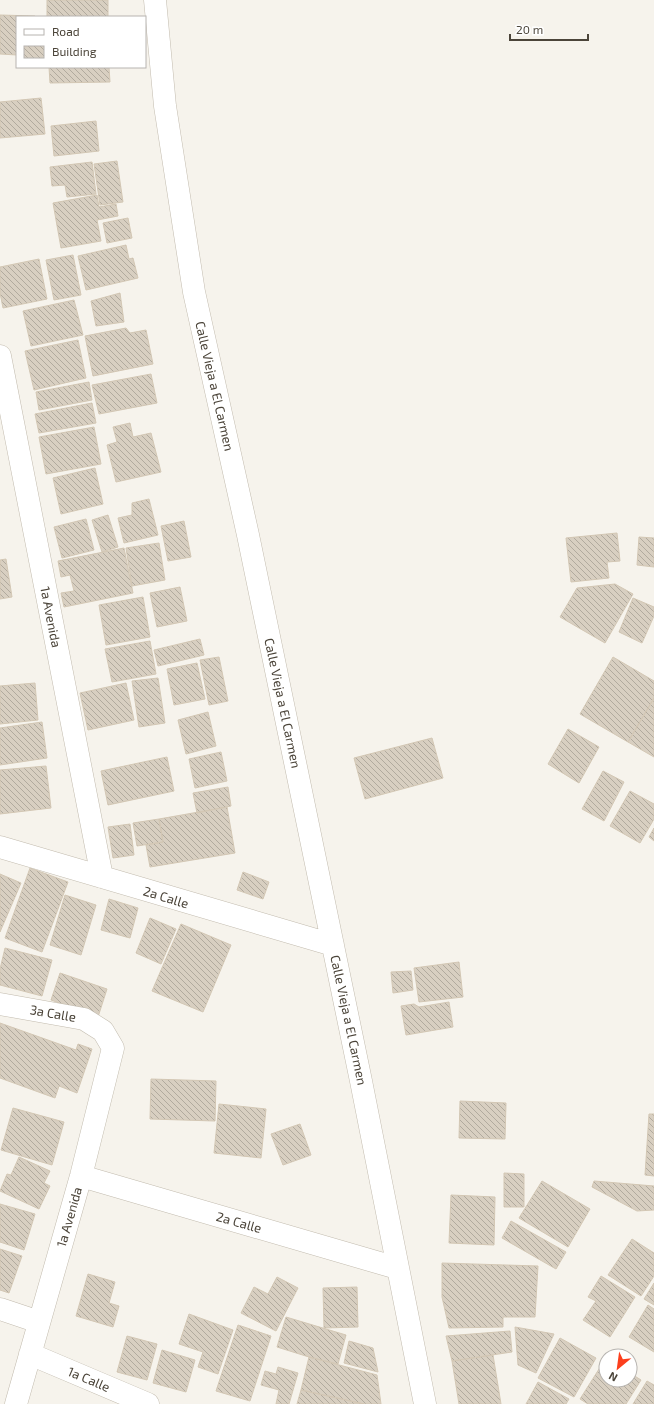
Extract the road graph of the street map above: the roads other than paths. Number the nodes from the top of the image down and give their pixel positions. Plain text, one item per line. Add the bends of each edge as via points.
1 (155, 0) edge
2 (0, 356) edge
3 (0, 847) edge
4 (102, 877) junction
5 (333, 945) junction
6 (0, 1004) edge
7 (103, 1031) joint
8 (81, 1176) junction
9 (397, 1268) junction
10 (0, 1309) edge
11 (40, 1322) junction
12 (30, 1354) junction
13 (16, 1404) edge
14 (148, 1404) edge
15 (425, 1404) edge

1 - 5 street, Calle Vieja a El Carmen via 165,106 194,292 248,535
2 - 4 street, 1a Avenida
3 - 4 street, 2a Calle
4 - 5 street, 2a Calle
5 - 9 street, Calle Vieja a El Carmen via 362,1081
6 - 7 street, 3a Calle via 84,1019
7 - 8 street, 1a Avenida via 113,1048
8 - 9 street, 2a Calle
8 - 11 street, 1a Avenida
9 - 15 street, Calle Vieja a El Carmen
10 - 11 street
11 - 12 street, 1a Avenida
12 - 13 street, 1a Avenida
12 - 14 street, 1a Calle

